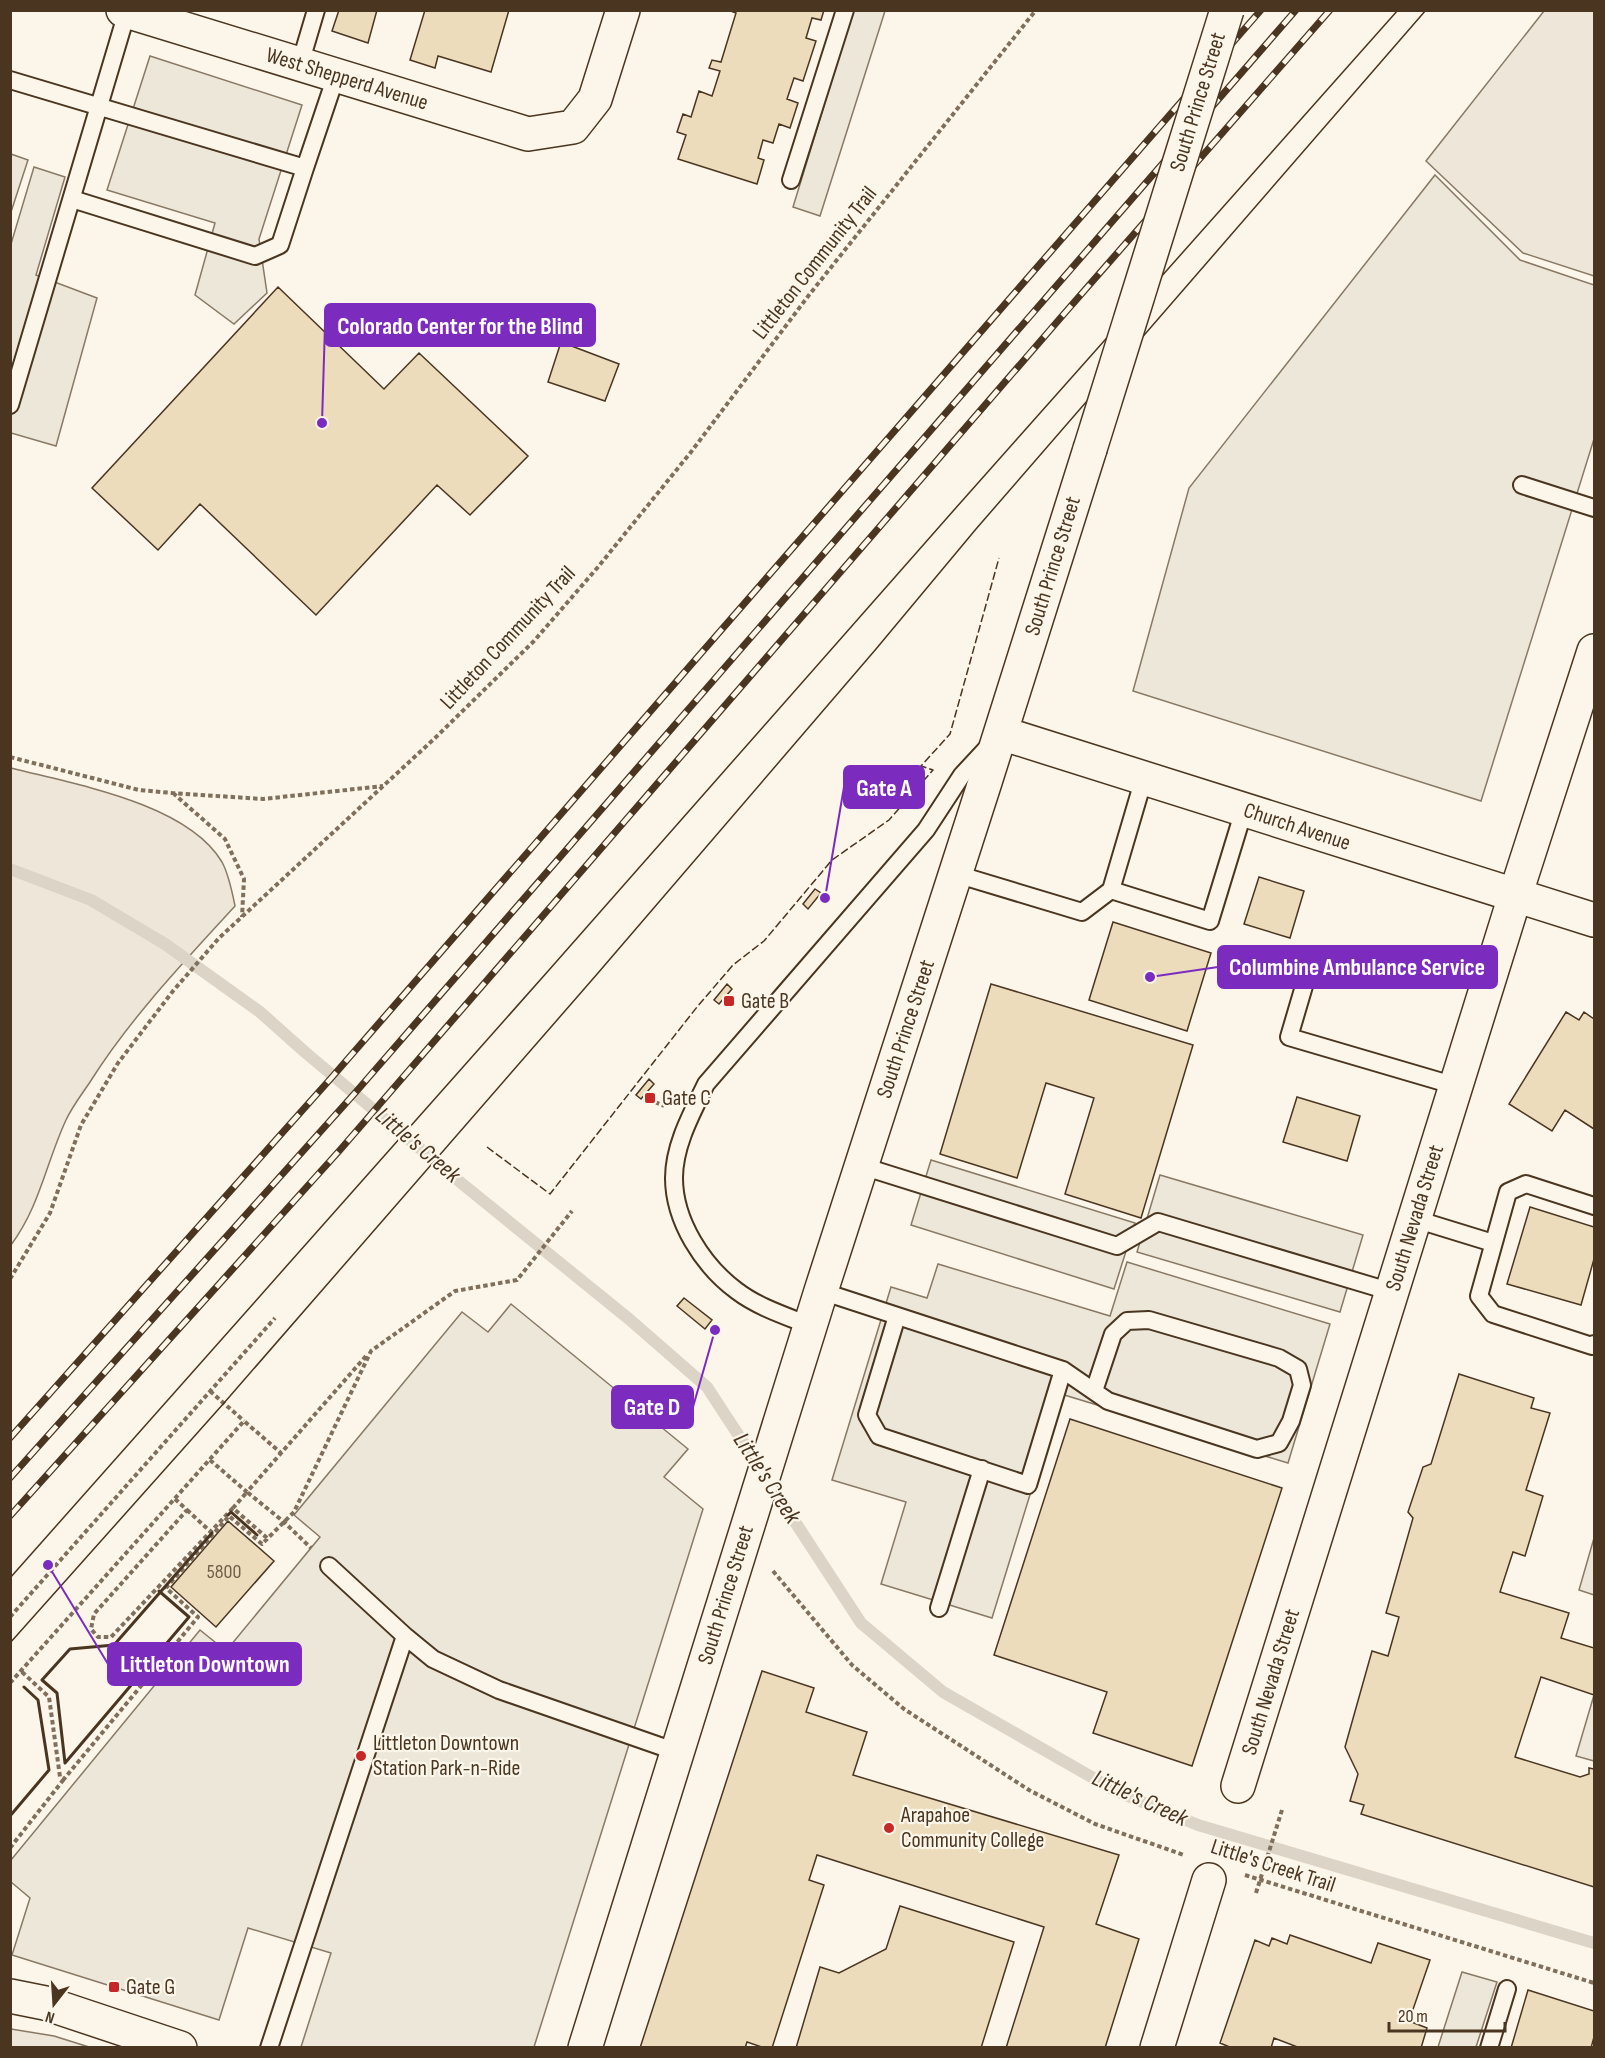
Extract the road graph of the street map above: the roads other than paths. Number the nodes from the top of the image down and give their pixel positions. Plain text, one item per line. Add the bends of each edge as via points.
1 (316, 10) edge
2 (623, 10) edge
3 (845, 10) edge
4 (1227, 10) edge
5 (125, 11) edge
6 (300, 64) junction
7 (336, 76) junction
8 (10, 80) edge
9 (100, 107) junction
10 (305, 168) junction
11 (791, 180) dead end
12 (72, 199) junction
13 (10, 405) edge
14 (1522, 485) dead end
15 (1594, 508) edge
16 (1594, 651) edge
17 (1001, 733) junction
18 (1144, 778) junction
19 (1244, 810) junction
20 (956, 874) junction
21 (1111, 890) junction
22 (1515, 896) junction
23 (1594, 920) edge
24 (1312, 959) dead end
25 (1456, 1086) junction
26 (862, 1166) junction
27 (1594, 1206) edge
28 (1415, 1219) junction
29 (1493, 1243) junction
30 (821, 1292) junction
31 (1392, 1292) junction
32 (897, 1316) junction
33 (811, 1326) junction
34 (1594, 1344) edge
35 (1064, 1370) junction
36 (1094, 1391) junction
37 (982, 1469) junction
38 (329, 1566) road end
39 (939, 1608) dead end
40 (405, 1636) junction
41 (677, 1752) junction
42 (1238, 1786) dead end
43 (1212, 1870) road end
44 (1507, 1989) dead end
45 (10, 1996) edge
46 (180, 2048) edge
47 (269, 2048) edge
48 (585, 2048) edge
49 (1157, 2048) edge
50 (1489, 2048) edge

1 - 6 lane
2 - 7 street, West Shepperd Avenue via 595,99 573,128 528,134
3 - 11 lane
4 - 17 street, South Prince Street, bridge
5 - 6 street, West Shepperd Avenue
5 - 9 lane
6 - 7 street, West Shepperd Avenue
7 - 10 lane
8 - 9 lane
9 - 10 lane
9 - 12 lane
10 - 12 lane via 280,245 255,256
12 - 13 lane
14 - 15 lane
16 - 22 street, South Nevada Street
17 - 18 street, Church Avenue
17 - 20 street, South Prince Street
17 - 33 lane via 962,775 926,830 706,1084 678,1149 674,1178 678,1205 684,1226 701,1253 737,1291
18 - 19 street, Church Avenue
18 - 21 lane
19 - 21 lane via 1210,921
19 - 22 street, Church Avenue
20 - 21 lane via 1082,912
20 - 26 street, South Prince Street
22 - 23 street, Church Avenue
22 - 25 street, South Nevada Street
24 - 25 lane via 1289,1037
25 - 28 street, South Nevada Street
26 - 30 street, South Prince Street
26 - 31 lane via 1117,1246 1158,1222
27 - 29 lane via 1527,1184 1508,1192
28 - 29 lane
28 - 31 street, South Nevada Street
29 - 34 lane via 1479,1296 1493,1314
30 - 32 lane
30 - 33 street, South Prince Street
31 - 42 street, South Nevada Street
32 - 35 lane
32 - 37 lane via 867,1415 879,1436
33 - 41 street, South Prince Street
35 - 36 lane
35 - 37 lane via 1028,1485
36 - 36 lane via 1108,1401 1257,1449 1279,1443 1292,1421 1302,1385 1298,1369 1279,1358 1149,1320 1127,1321 1113,1334
37 - 39 lane
38 - 40 lane
40 - 41 lane via 434,1659 499,1690
40 - 47 lane
41 - 48 street, South Prince Street
43 - 49 street
44 - 50 lane
45 - 46 street via 45,2003

